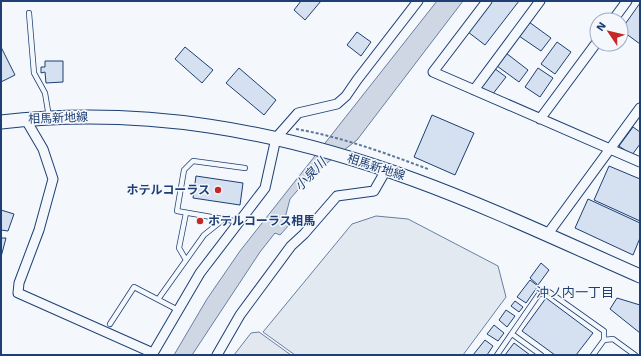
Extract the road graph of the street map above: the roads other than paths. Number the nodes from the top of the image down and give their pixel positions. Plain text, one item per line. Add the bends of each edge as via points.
1 (418, 1) edge
2 (487, 1) edge
3 (540, 1) edge
4 (627, 1) edge
5 (619, 12) edge
6 (29, 13) dead end
7 (590, 52) edge
8 (474, 90) junction
9 (640, 108) edge
10 (49, 117) junction
11 (540, 119) junction
12 (1, 120) edge
13 (26, 120) junction
14 (276, 138) junction
15 (610, 149) junction
16 (640, 162) edge
17 (244, 168) dead end
18 (386, 170) junction
19 (186, 213) junction
20 (224, 219) junction
21 (240, 222) junction
22 (547, 235) junction
23 (186, 260) junction
24 (640, 276) edge
25 (158, 298) junction
26 (178, 310) junction
27 (110, 324) dead end
28 (512, 334) junction
29 (604, 340) junction
30 (153, 354) edge
31 (217, 355) edge
32 (497, 355) edge
33 (541, 355) edge
34 (593, 355) edge
35 (635, 355) edge

1 - 14 street via 346,96 337,104 298,113
2 - 8 street via 434,72
3 - 8 street
4 - 5 street
6 - 10 lane via 34,73 45,94
7 - 11 street
8 - 11 street
9 - 15 street
10 - 13 main road, 相馬新地線
10 - 14 main road, 相馬新地線 via 126,116 191,122
11 - 15 street
12 - 13 main road, 相馬新地線
13 - 30 street via 43,149 53,179 39,230 19,282 18,293
14 - 18 main road, 相馬新地線
14 - 21 street via 265,188
15 - 16 street
15 - 22 street
17 - 19 lane via 193,161 184,170 177,211
18 - 22 main road, 相馬新地線
18 - 31 street via 374,191 337,196 292,246 240,315
19 - 20 lane
19 - 23 lane via 179,248
20 - 21 lane
20 - 23 lane via 204,235
21 - 26 street via 200,273
22 - 24 main road, 相馬新地線
23 - 25 lane
25 - 26 lane
25 - 27 lane via 134,287
26 - 30 street
28 - 29 lane via 539,294 549,292 604,330
28 - 32 lane
28 - 33 lane
29 - 34 lane
29 - 35 lane via 613,339

